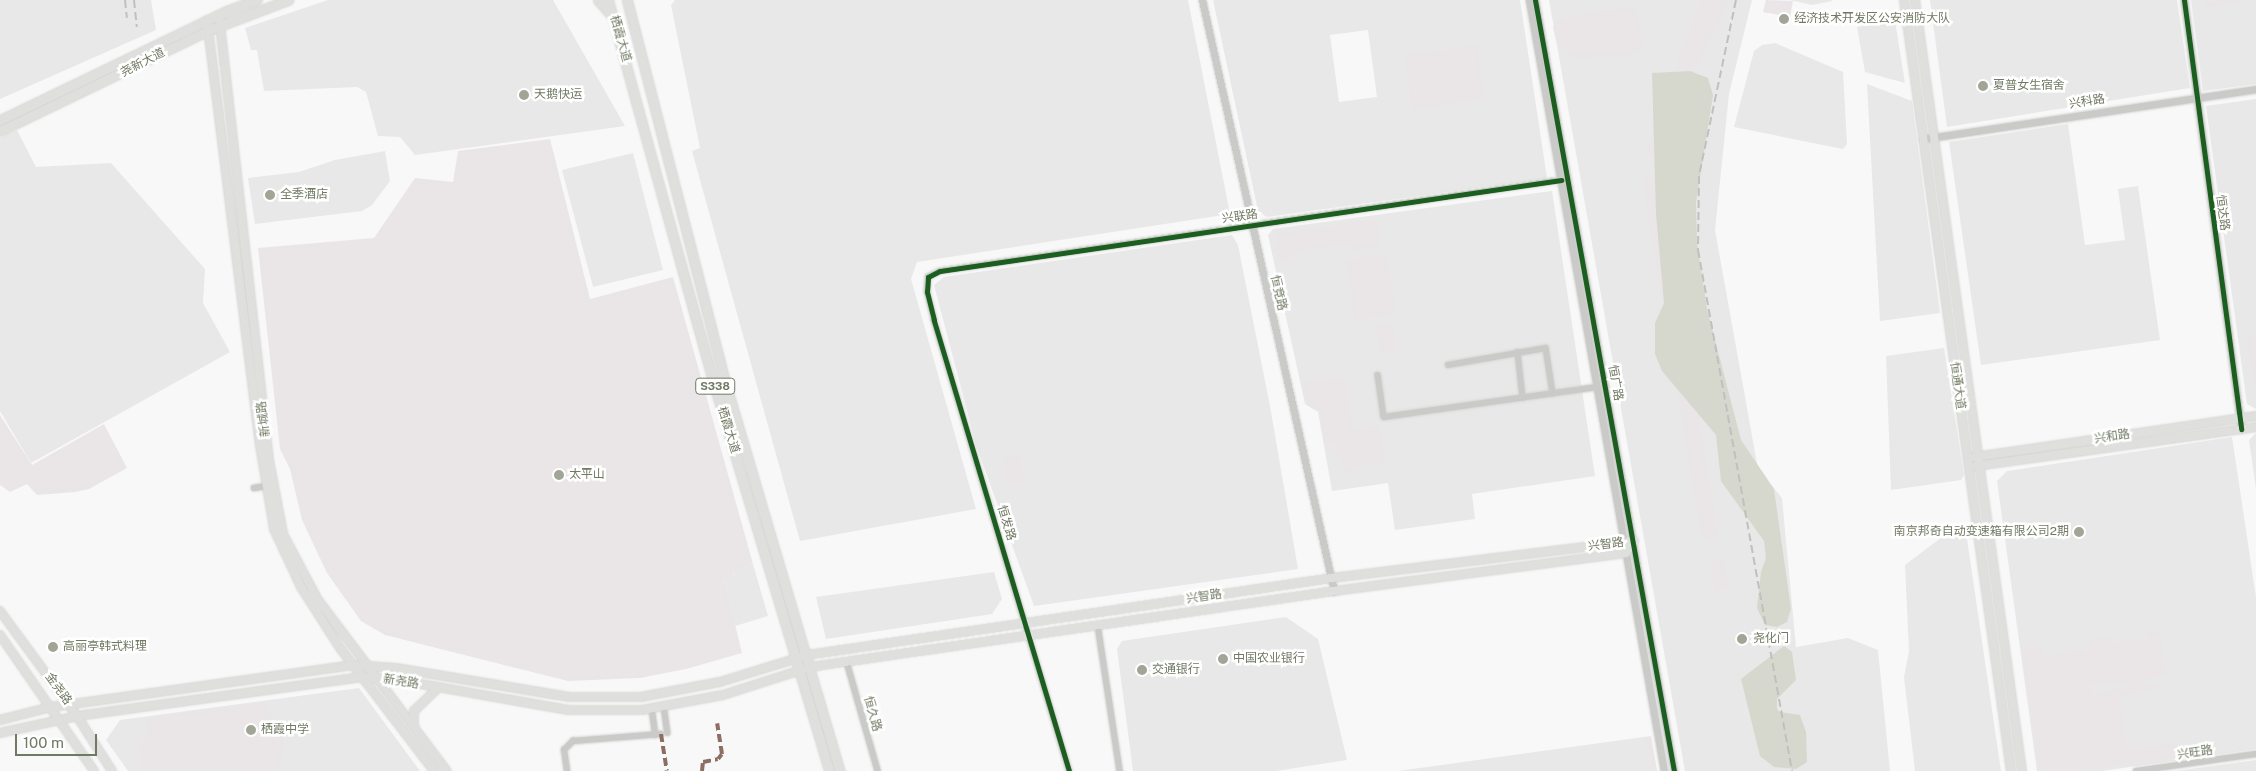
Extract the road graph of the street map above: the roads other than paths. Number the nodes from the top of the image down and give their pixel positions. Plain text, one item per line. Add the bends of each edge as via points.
1 (257, 0) edge
2 (288, 0) edge
3 (598, 0) edge
4 (608, 0) edge
5 (627, 0) edge
6 (632, 0) edge
7 (1202, 0) edge
8 (1529, 0) edge
9 (1535, 0) edge
10 (1904, 0) edge
11 (1915, 0) edge
12 (2184, 0) edge
13 (219, 15) junction
14 (632, 15) junction
15 (207, 20) junction
16 (220, 25) junction
17 (618, 27) junction
18 (209, 30) junction
19 (2256, 89) edge
20 (2196, 97) junction
21 (0, 120) edge
22 (0, 131) edge
23 (1933, 137) junction
24 (1922, 139) junction
25 (1561, 180) junction
26 (1251, 226) junction
27 (926, 281) joint
28 (1518, 352) junction
29 (1448, 365) dead end
30 (1378, 375) dead end
31 (1597, 388) junction
32 (1553, 393) junction
33 (1523, 398) junction
34 (2256, 416) edge
35 (2240, 418) junction
36 (2256, 427) edge
37 (2240, 429) junction
38 (1979, 456) junction
39 (1968, 458) junction
40 (1981, 466) junction
41 (1969, 467) junction
42 (266, 486) junction
43 (254, 488) dead end
44 (1634, 541) junction
45 (1624, 542) junction
46 (1626, 553) junction
47 (1332, 578) junction
48 (1334, 590) junction
49 (0, 611) edge
50 (1026, 622) junction
51 (1098, 625) junction
52 (0, 635) edge
53 (1028, 635) junction
54 (807, 655) junction
55 (796, 659) junction
56 (846, 662) junction
57 (352, 665) junction
58 (367, 665) junction
59 (810, 667) junction
60 (800, 671) junction
61 (360, 677) junction
62 (377, 678) junction
63 (438, 688) junction
64 (69, 705) junction
65 (664, 706) junction
66 (52, 707) junction
67 (652, 708) junction
68 (77, 716) junction
69 (59, 719) junction
70 (0, 720) edge
71 (414, 726) junction
72 (0, 733) edge
73 (662, 734) junction
74 (2256, 754) edge
75 (94, 771) edge
76 (112, 771) edge
77 (434, 771) edge
78 (447, 771) edge
79 (567, 771) edge
80 (829, 771) edge
81 (840, 771) edge
82 (878, 771) edge
83 (1069, 771) edge
84 (1120, 771) edge
85 (1664, 771) edge
86 (1674, 771) edge
87 (2011, 771) edge
88 (2022, 771) edge
89 (2136, 771) edge

1 - 13 main road, 尧新大道
2 - 16 main road, 尧新大道
3 - 17 main road
4 - 17 main road, 栖霞大道 / S338
5 - 14 main road, 栖霞大道 / S338
6 - 14 main road
7 - 26 street, 恒竞路
8 - 25 street, 恒广路
9 - 44 street, 恒广路
10 - 24 main road, 恒通大道
11 - 23 main road, 恒通大道
12 - 20 street, 恒达路
13 - 15 main road, 尧新大道
13 - 16 main road, 新城路
14 - 54 main road, 栖霞大道 / S338 via 724,378
15 - 18 main road, 新城路
15 - 21 main road, 尧新大道
16 - 18 main road, 尧新大道
16 - 58 main road, 新城路 via 278,516 306,581
17 - 55 main road, 栖霞大道 / S338 via 713,380
18 - 22 main road, 尧新大道
18 - 42 main road, 新城路
19 - 20 street, 兴科路
20 - 23 street, 兴科路
20 - 35 street, 恒达路
23 - 24 street, 兴科路
23 - 38 main road, 恒通大道
24 - 39 main road, 恒通大道
25 - 26 street, 兴联路
25 - 31 street, 恒广路
26 - 27 street, 兴联路 via 940,271 931,274
26 - 47 street, 恒竞路
27 - 50 street, 恒发路 via 934,320
28 - 29 street
28 - 32 street via 1546,348
28 - 33 street
30 - 33 street via 1384,417
31 - 32 street
31 - 45 street, 恒广路
32 - 33 street
34 - 35 main road, 兴和路
35 - 37 street, 恒达路
35 - 38 main road, 兴和路
36 - 37 main road, 兴和路
37 - 40 main road, 兴和路
38 - 39 main road, 兴和路
38 - 40 main road, 恒通大道
39 - 41 main road, 恒通大道
40 - 41 main road, 兴和路
40 - 88 main road, 恒通大道
41 - 87 main road, 恒通大道
42 - 43 street
42 - 57 main road, 新城路 via 274,529 286,559
44 - 45 main road, 兴智路
44 - 46 main road, 兴智路
44 - 86 street, 恒广路
45 - 46 street, 恒广路
45 - 47 main road, 兴智路
46 - 48 main road, 兴智路
46 - 85 street, 恒广路
47 - 48 street, 恒竞路
47 - 50 main road, 兴智路
48 - 51 main road, 兴智路
49 - 64 main road, 金尧路
50 - 53 street, 恒发路
50 - 54 main road, 兴智路
51 - 53 main road, 兴智路
51 - 84 street
52 - 66 main road, 金尧路
53 - 56 main road, 兴智路
53 - 83 street, 恒发路
54 - 55 main road, 兴智路
54 - 59 main road, 栖霞大道 / S338
55 - 58 main road, 新尧路 via 720,682 641,697 604,698 569,697
55 - 60 main road, 栖霞大道 / S338
56 - 59 main road, 兴智路
56 - 82 street, 恒久路
57 - 58 main road, 新尧路
57 - 61 main road, 新城路
57 - 64 main road, 新尧路
58 - 62 main road, 新城路
59 - 60 main road, 兴智路
59 - 81 main road, 栖霞大道 / S338
60 - 65 main road, 新尧路 via 723,695
60 - 80 main road, 栖霞大道 / S338
61 - 62 main road, 新尧路
61 - 68 main road, 新尧路
61 - 77 main road, 新城路
62 - 63 main road, 新尧路
62 - 71 main road, 新城路
63 - 67 main road, 新尧路 via 568,710
63 - 71 main road via 414,711
64 - 66 main road, 新尧路
64 - 68 main road, 金尧路
65 - 67 main road, 新尧路
65 - 73 street
66 - 69 main road, 金尧路
66 - 70 main road, 新尧路
67 - 73 street
68 - 69 main road, 新尧路
68 - 76 main road, 金尧路
69 - 72 main road, 新尧路
69 - 75 main road, 金尧路
71 - 78 main road, 新城路
73 - 79 street via 573,741 564,750
74 - 89 street, 兴旺路

